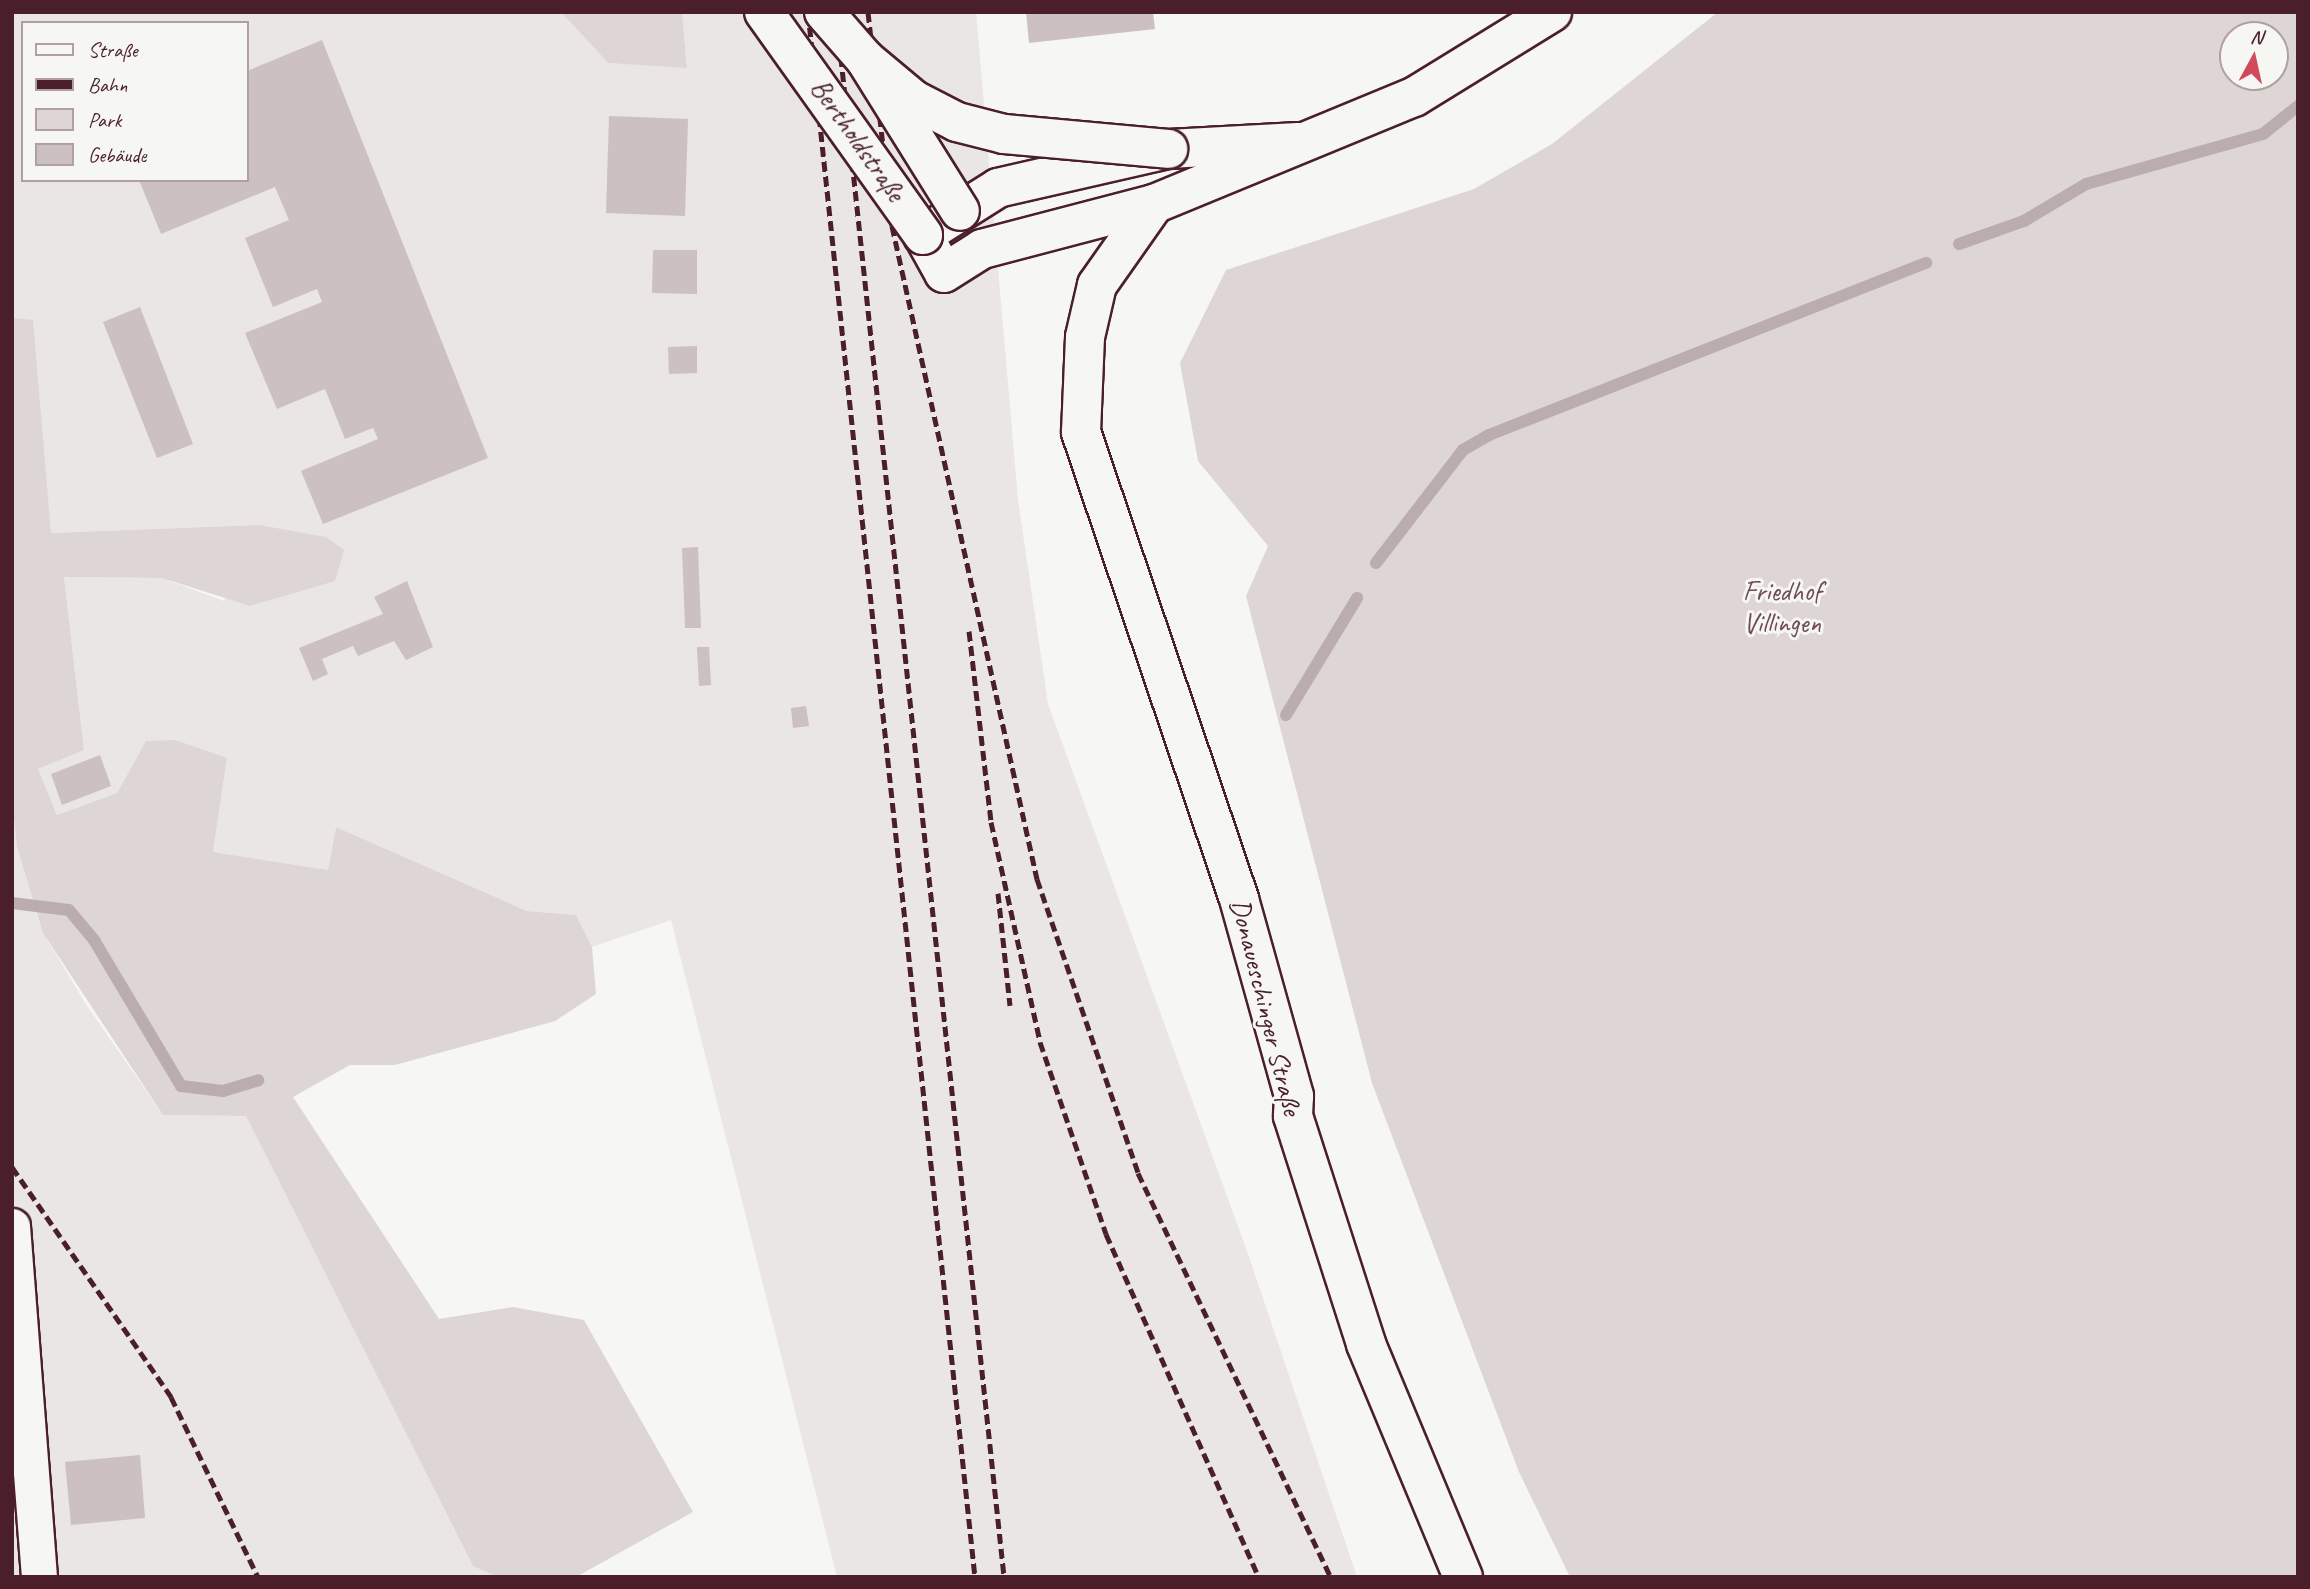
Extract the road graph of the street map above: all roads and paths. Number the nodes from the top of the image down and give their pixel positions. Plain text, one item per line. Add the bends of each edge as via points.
1 (764, 12) edge
2 (824, 12) edge
3 (1552, 12) edge
4 (864, 59) junction
5 (1298, 142) junction
6 (1168, 149) junction
7 (1154, 204) junction
8 (960, 211) junction
9 (923, 235) junction
10 (12, 1226) edge
11 (39, 1577) edge
12 (1463, 1577) edge

1 - 9 main road, Bertholdstraße, bridge
2 - 4 main road, Bertholdstraße, bridge
3 - 5 main road via 1414,97
4 - 6 main road, bridge via 914,100 957,122 1004,134
4 - 8 main road, Bertholdstraße, bridge
5 - 6 main road
5 - 7 main road
6 - 8 main road, bridge via 998,188
7 - 9 main road, Bertholdstraße via 982,249 944,273
7 - 12 main road, Donaueschinger Straße via 1097,285 1085,337 1081,432 1239,899 1294,1096 1293,1116 1366,1344
8 - 9 main road
10 - 11 street

